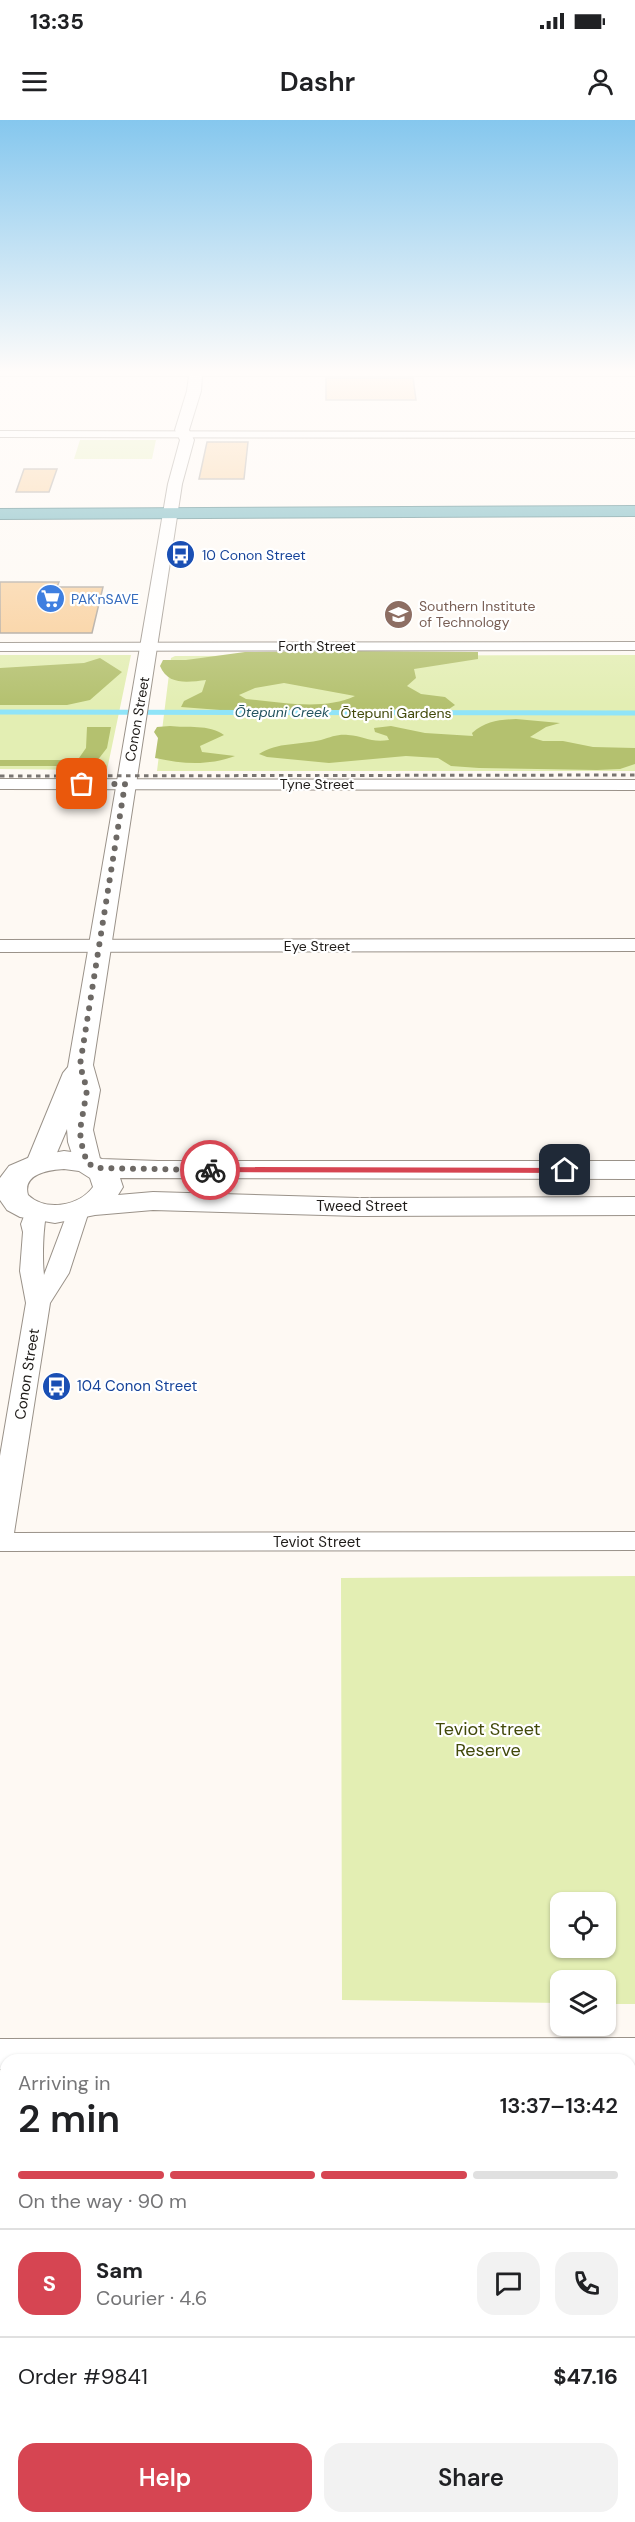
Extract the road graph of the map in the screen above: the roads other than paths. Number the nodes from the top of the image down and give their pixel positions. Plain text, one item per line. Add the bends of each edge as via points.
1 (176, 482) edge
2 (549, 511) junction
3 (635, 511) edge
4 (0, 514) edge
5 (501, 517) junction
6 (635, 517) edge
7 (170, 518) junction
8 (0, 522) edge
9 (635, 523) edge
10 (0, 646) edge
11 (149, 646) junction
12 (635, 646) edge
13 (0, 784) edge
14 (125, 784) junction
15 (635, 785) edge
16 (99, 945) junction
17 (635, 945) edge
18 (0, 946) edge
19 (80, 1065) junction
20 (92, 1165) junction
21 (23, 1167) edge
22 (635, 1170) edge
23 (635, 1206) edge
24 (0, 1208) edge
25 (84, 1208) junction
26 (33, 1210) junction
27 (38, 1303) junction
28 (0, 1536) edge
29 (635, 1541) edge
30 (0, 1542) edge
31 (635, 2053) edge
32 (0, 2054) edge

1 - 7 street, Conon Street
2 - 3 highway
2 - 5 highway
2 - 6 highway
4 - 7 highway
5 - 7 highway
5 - 9 highway
7 - 8 highway
7 - 11 street, Conon Street
10 - 11 street, Forth Street
11 - 12 street, Forth Street
11 - 14 street, Conon Street
13 - 14 street, Tyne Street
14 - 15 street, Tyne Street
14 - 16 street, Conon Street
16 - 17 street, Eye Street
16 - 18 street, Eye Street
16 - 19 street, Conon Street
19 - 20 street, Conon Street via 87,1090 81,1142
19 - 21 street via 60,1116
20 - 21 main road via 64,1160
20 - 22 main road via 158,1170
20 - 25 main road, Conon Street via 104,1173 108,1187 105,1194
21 - 26 main road via 10,1190 13,1197
23 - 25 main road, Tweed Street via 358,1207 153,1201
24 - 26 main road
25 - 26 main road via 57,1214
25 - 27 street via 57,1273
26 - 27 street, Conon Street via 32,1271
27 - 28 street, Conon Street
29 - 30 street, Teviot Street
31 - 32 street

